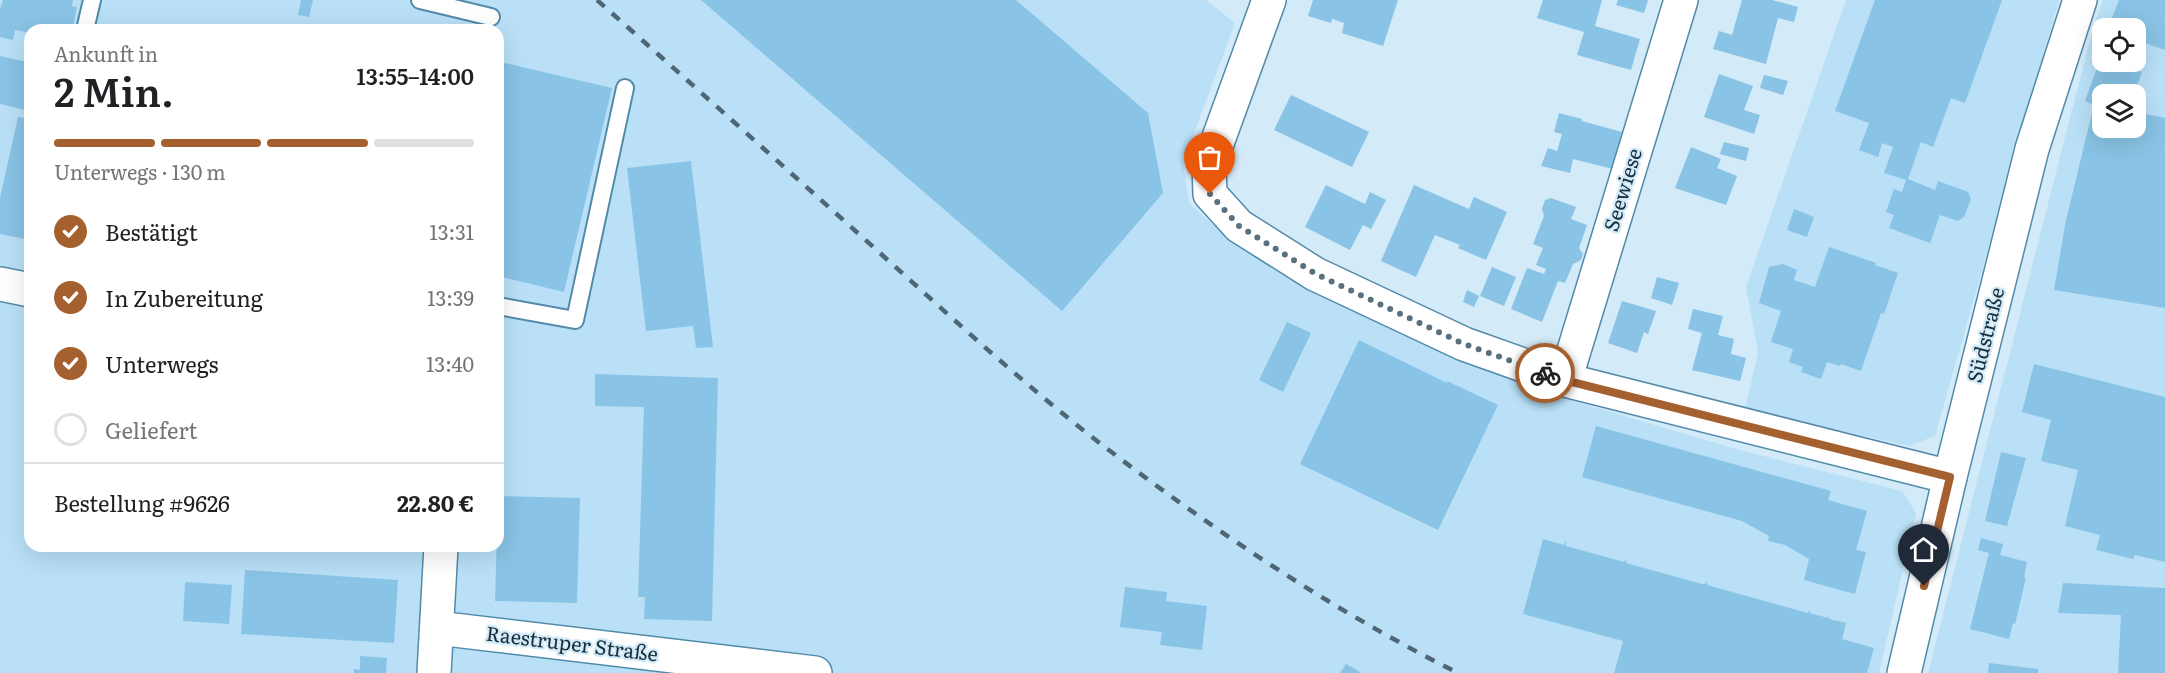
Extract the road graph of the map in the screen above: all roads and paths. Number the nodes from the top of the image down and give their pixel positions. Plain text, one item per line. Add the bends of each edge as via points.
1 (92, 0) edge
2 (420, 0) edge
3 (1269, 0) edge
4 (1681, 0) edge
5 (2080, 0) edge
6 (491, 16) dead end
7 (86, 24) edge
8 (626, 88) dead end
9 (0, 284) edge
10 (24, 289) edge
11 (504, 307) edge
12 (1564, 380) junction
13 (1950, 477) junction
14 (441, 552) edge
15 (437, 628) junction
16 (434, 673) edge
17 (815, 673) edge
18 (1904, 673) edge

1 - 7 lane
2 - 6 lane
3 - 12 street via 1209,165 1210,194 1239,226 1316,274 1464,344
4 - 12 street, Seewiese
5 - 13 street, Südstraße via 2032,149
8 - 11 lane via 575,320
9 - 10 street
12 - 13 street
13 - 18 street, Südstraße
14 - 15 street
15 - 16 street
15 - 17 street, Raestruper Straße

